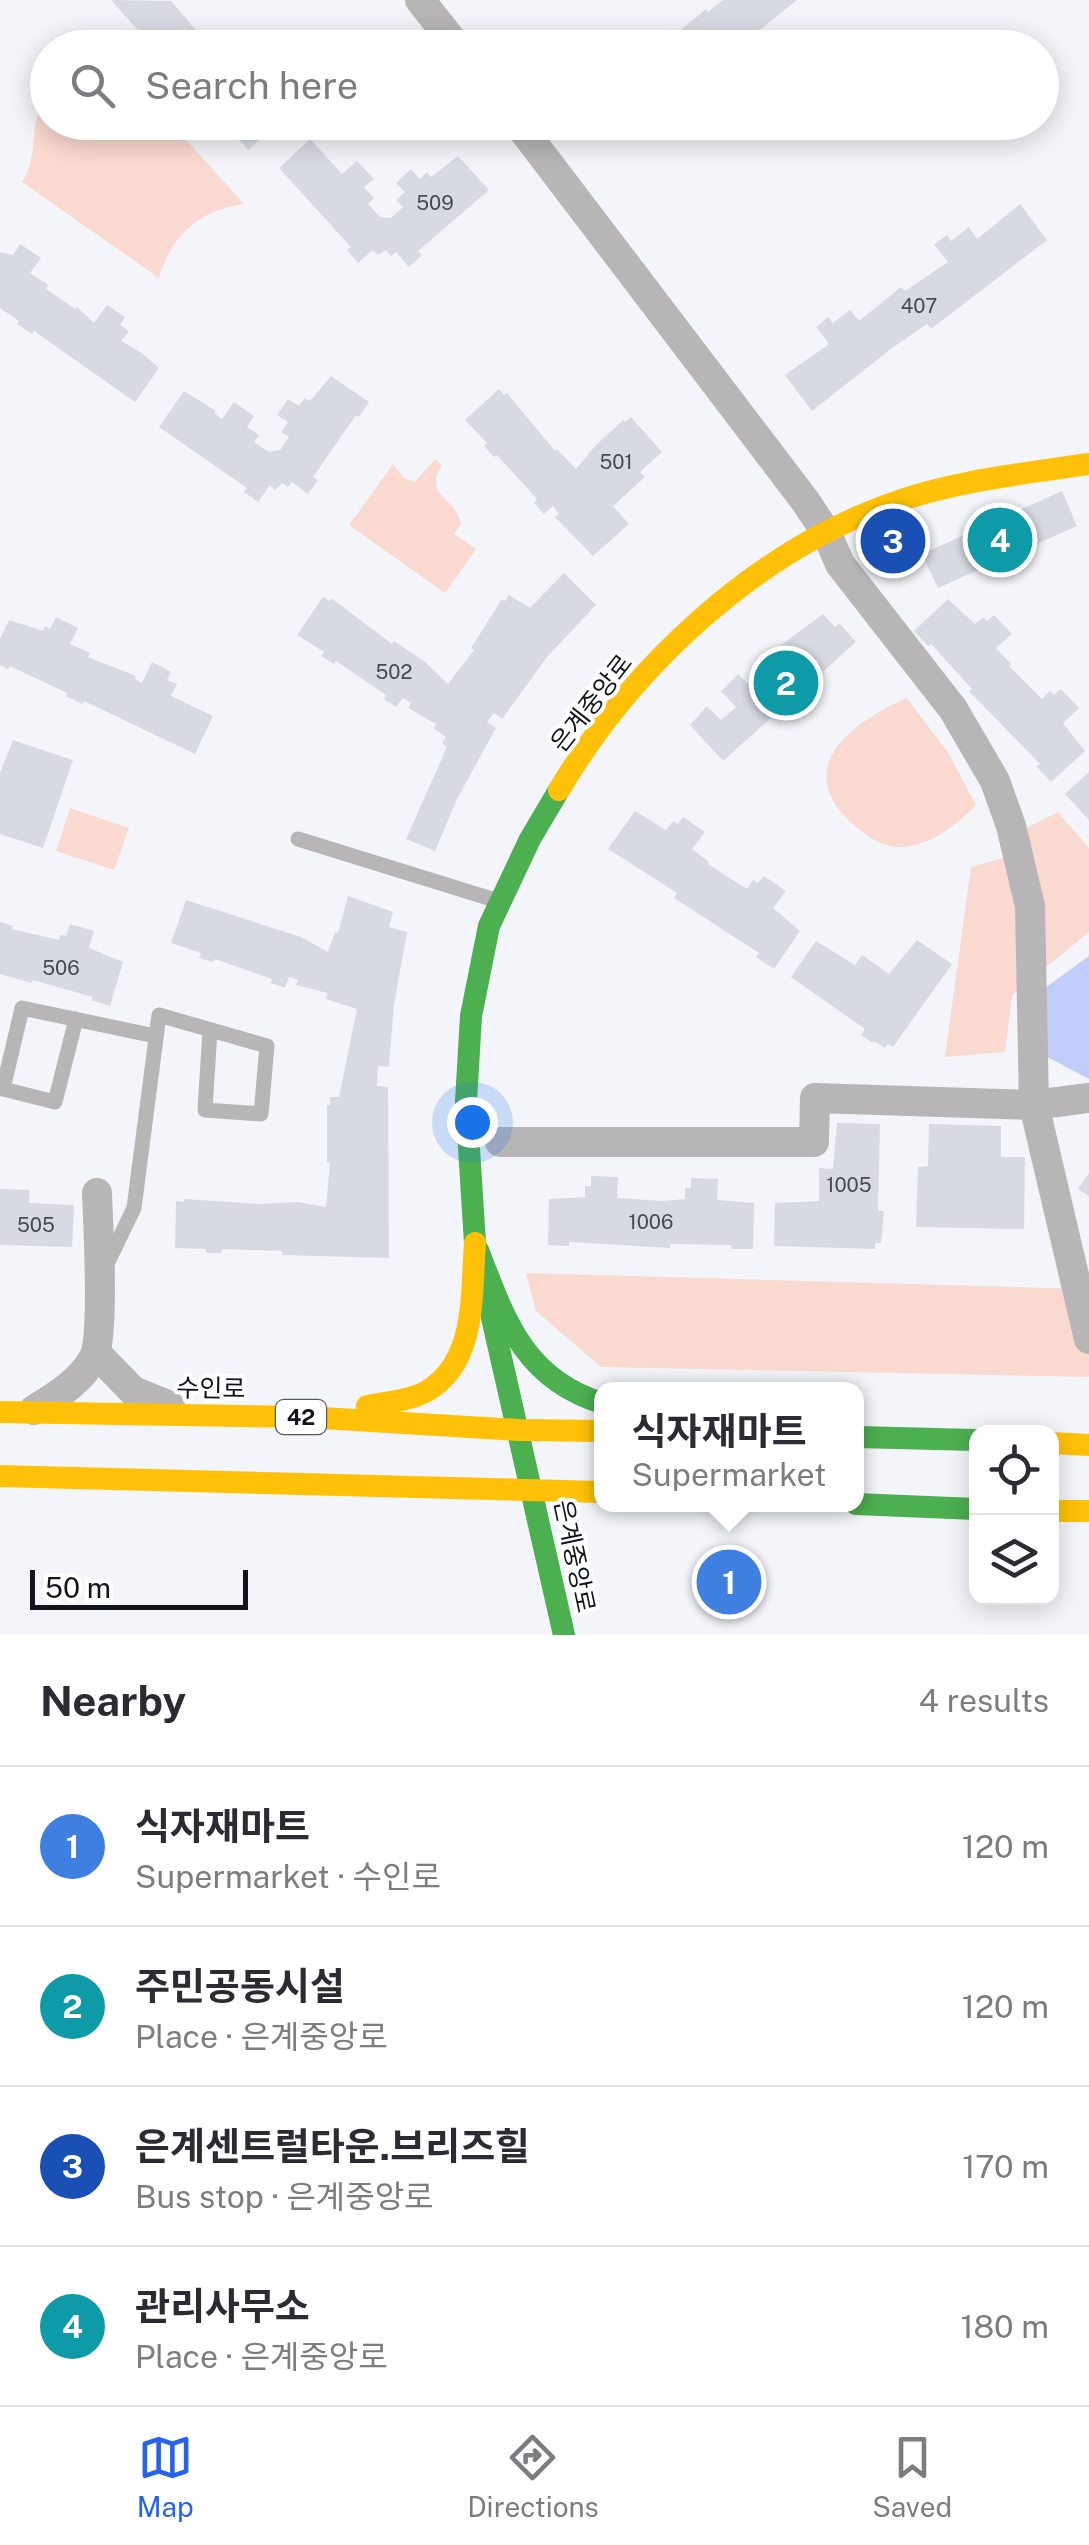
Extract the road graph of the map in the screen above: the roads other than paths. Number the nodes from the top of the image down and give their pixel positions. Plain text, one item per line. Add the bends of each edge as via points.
1 (420, 0) edge
2 (444, 30) edge
3 (531, 140) edge
4 (1089, 464) edge
5 (827, 534) junction
6 (298, 839) dead end
7 (498, 901) junction
8 (76, 1019) junction
9 (210, 1030) junction
10 (155, 1036) junction
11 (1089, 1098) edge
12 (1034, 1105) junction
13 (500, 1142) dead end
14 (97, 1193) dead end
15 (475, 1243) junction
16 (100, 1282) junction
17 (1089, 1339) edge
18 (97, 1354) junction
19 (594, 1400) edge
20 (0, 1412) edge
21 (31, 1412) junction
22 (191, 1415) junction
23 (306, 1417) junction
24 (518, 1430) junction
25 (594, 1430) edge
26 (864, 1436) edge
27 (969, 1440) edge
28 (1059, 1444) edge
29 (1089, 1445) edge
30 (0, 1476) edge
31 (532, 1488) junction
32 (594, 1492) edge
33 (864, 1504) edge
34 (969, 1509) edge
35 (1059, 1511) edge
36 (1089, 1511) edge
37 (564, 1635) edge

1 - 2 street
3 - 5 street
4 - 5 main road, 은계중앙로 via 911,499
5 - 7 main road, 은계중앙로 via 731,594 616,708
5 - 12 street via 840,564 953,709 995,782 1011,826 1030,906
6 - 7 lane
7 - 15 main road, 은계중앙로 via 471,1015 466,1076
8 - 8 lane via 22,1008 4,1089 55,1102
8 - 10 lane
9 - 9 lane via 266,1046 262,1114 205,1110
9 - 10 lane via 158,1014
10 - 16 lane via 134,1208
11 - 12 street
12 - 13 street via 814,1098 814,1142
12 - 17 street
14 - 16 street
15 - 19 main road via 528,1360
15 - 23 main road via 466,1342 450,1373 413,1396
15 - 24 main road, 은계중앙로
16 - 18 street
18 - 21 street via 71,1386
18 - 22 street via 133,1390
20 - 21 main road, 수인로 / 42
21 - 22 main road, 수인로 / 42
22 - 23 main road, 수인로 / 42
23 - 24 main road, 수인로 / 42
24 - 25 main road, 수인로 / 42
24 - 31 main road, 은계중앙로
26 - 27 main road
28 - 29 main road
30 - 31 main road
31 - 32 main road
31 - 37 main road, 은계중앙로
33 - 34 main road
35 - 36 main road

